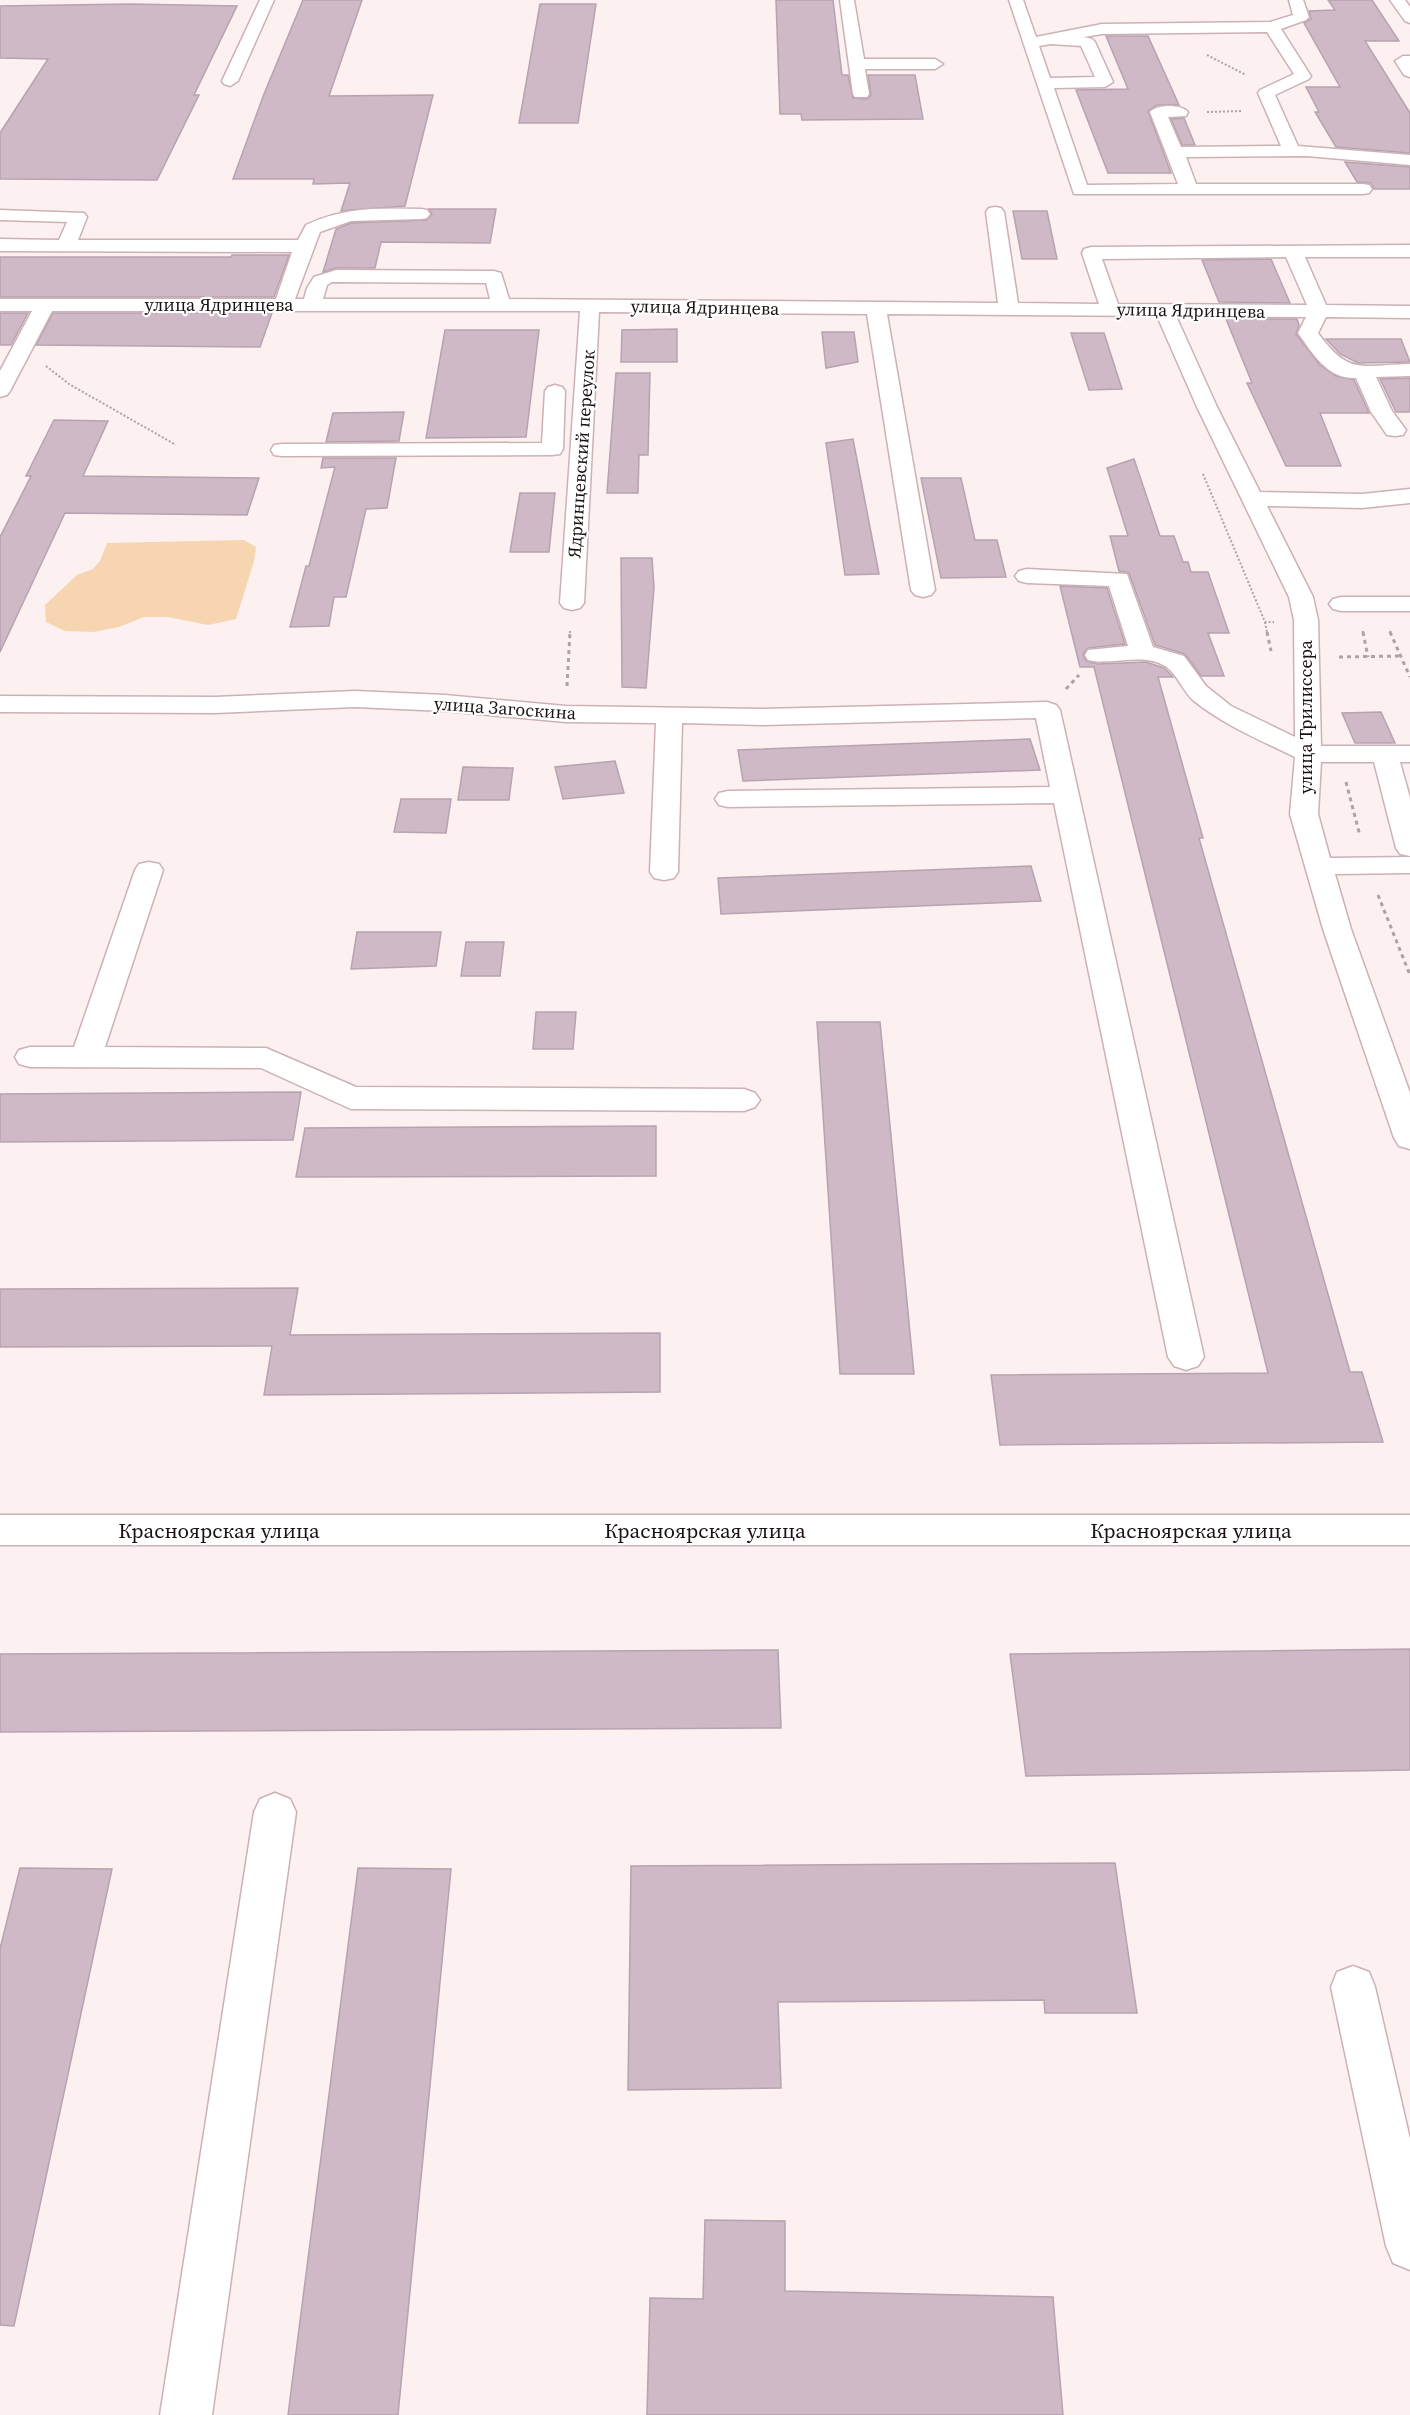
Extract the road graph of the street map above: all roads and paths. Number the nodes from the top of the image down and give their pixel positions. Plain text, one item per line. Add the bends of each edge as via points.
1 (267, 0) edge
2 (847, 0) edge
3 (1016, 0) edge
4 (1296, 0) edge
5 (1397, 0) edge
6 (1410, 18) edge
7 (1272, 27) junction
8 (1050, 39) junction
9 (1031, 43) junction
10 (1206, 55) dead end
11 (1410, 61) edge
12 (857, 64) junction
13 (935, 64) dead end
14 (1410, 72) edge
15 (230, 81) dead end
16 (1044, 83) junction
17 (1274, 90) junction
18 (861, 94) dead end
19 (1180, 112) dead end
20 (1292, 151) junction
21 (1175, 152) junction
22 (1410, 160) edge
23 (1189, 189) junction
24 (1363, 189) dead end
25 (995, 212) dead end
26 (421, 214) dead end
27 (0, 215) edge
28 (0, 245) edge
29 (66, 245) junction
30 (304, 246) junction
31 (1293, 251) junction
32 (1410, 251) edge
33 (0, 304) edge
34 (284, 304) junction
35 (312, 304) junction
36 (45, 305) junction
37 (501, 305) junction
38 (590, 306) junction
39 (876, 309) junction
40 (1009, 309) junction
41 (1110, 309) junction
42 (1164, 310) junction
43 (1319, 311) junction
44 (1410, 312) edge
45 (41, 363) dead end
46 (1338, 366) junction
47 (1410, 370) edge
48 (1363, 371) junction
49 (1311, 375) dead end
50 (0, 391) edge
51 (555, 391) dead end
52 (1395, 430) dead end
53 (176, 445) dead end
54 (282, 450) dead end
55 (1410, 496) edge
56 (1253, 499) junction
57 (1027, 576) dead end
58 (923, 590) dead end
59 (572, 603) joint
60 (1341, 604) dead end
61 (1410, 604) edge
62 (1362, 626) dead end
63 (1389, 629) dead end
64 (1142, 652) junction
65 (1098, 656) joint
66 (1401, 656) junction
67 (1329, 657) dead end
68 (1368, 657) junction
69 (1410, 677) edge
70 (0, 704) edge
71 (1047, 710) junction
72 (566, 714) junction
73 (669, 716) junction
74 (1308, 754) junction
75 (1338, 754) junction
76 (1397, 754) edge
77 (1065, 795) junction
78 (728, 799) dead end
79 (1410, 848) edge
80 (1410, 865) edge
81 (1319, 866) junction
82 (1369, 866) junction
83 (149, 870) dead end
84 (664, 872) dead end
85 (1410, 975) edge
86 (30, 1057) dead end
87 (86, 1057) junction
88 (744, 1100) dead end
89 (1410, 1138) edge
90 (1186, 1358) dead end
91 (0, 1530) edge
92 (1410, 1530) edge
93 (274, 1812) dead end
94 (1353, 1987) dead end
95 (1410, 2246) edge
96 (186, 2415) edge

1 - 15 street
2 - 12 street
3 - 9 street
4 - 7 street via 1301,18
5 - 6 street
7 - 8 street via 1102,28
7 - 17 street via 1303,76
8 - 9 street
8 - 16 street via 1087,42 1105,82
9 - 16 street
10 - 17 path
11 - 14 street via 1402,61
12 - 13 street
12 - 18 street
16 - 23 street via 1080,190
17 - 20 street via 1266,93
19 - 21 street via 1158,112
20 - 21 street
20 - 22 street via 1324,150 1384,160
21 - 23 street
23 - 24 street
25 - 40 street
26 - 30 street via 339,218 312,230
27 - 29 street via 78,217
28 - 29 street
29 - 30 street
30 - 34 street
31 - 32 street
31 - 41 street via 1091,253
31 - 43 street
33 - 36 street, улица Ядринцева
34 - 35 street, улица Ядринцева
34 - 36 street, улица Ядринцева
35 - 37 street, улица Ядринцева
35 - 37 street via 324,277 336,276 494,277
36 - 50 street
37 - 38 street, улица Ядринцева
38 - 39 street, улица Ядринцева
38 - 59 street, Ядринцевский переулок
39 - 40 street, улица Ядринцева
39 - 58 street
40 - 41 street, улица Ядринцева
41 - 42 street, улица Ядринцева
42 - 43 street, улица Ядринцева
42 - 56 street, улица Трилиссера
43 - 44 street, улица Ядринцева
43 - 46 street via 1308,333 1325,357
45 - 53 path via 69,384
46 - 48 street via 1346,372
46 - 49 street
47 - 48 street
48 - 52 street
51 - 54 street via 552,449
55 - 56 street via 1362,501
56 - 74 street, улица Трилиссера via 1301,597 1306,620
57 - 64 street via 1119,579
59 - 72 path
60 - 61 street
62 - 68 path
63 - 66 path
64 - 65 street
64 - 74 street via 1175,661 1197,691 1222,711
65 - 71 path
66 - 68 path
66 - 69 path
67 - 68 path
70 - 72 street, улица Загоскина via 215,705 355,699
71 - 73 street, улица Загоскина
71 - 77 street
72 - 73 street, улица Загоскина
73 - 84 street
74 - 75 street
74 - 81 street, улица Трилиссера via 1304,814
75 - 76 street
75 - 82 path
76 - 79 street
77 - 78 street
77 - 90 street
80 - 82 street
81 - 82 street
81 - 89 street, улица Трилиссера
82 - 85 path
83 - 87 street
86 - 87 street
87 - 88 street via 266,1058 351,1098
91 - 92 street, Красноярская улица
93 - 96 street
94 - 95 street

